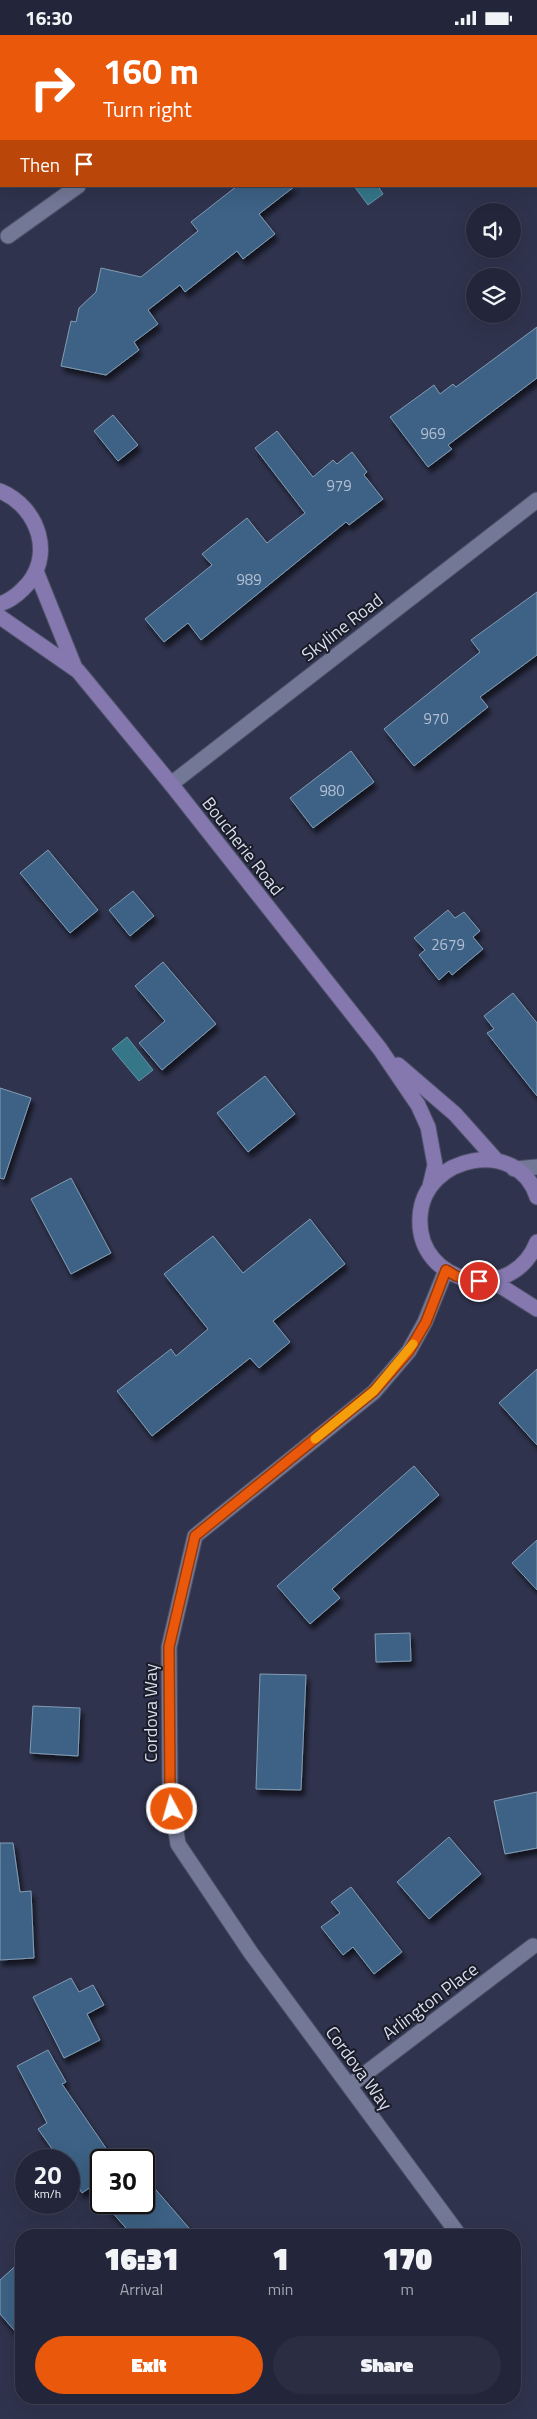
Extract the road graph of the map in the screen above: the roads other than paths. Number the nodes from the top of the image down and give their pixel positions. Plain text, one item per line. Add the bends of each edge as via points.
1 (77, 187) edge
2 (8, 236) dead end
3 (0, 491) edge
4 (537, 500) edge
5 (36, 571) junction
6 (0, 604) edge
7 (0, 617) edge
8 (75, 668) junction
9 (170, 784) junction
10 (380, 1049) junction
11 (497, 1161) junction
12 (537, 1167) edge
13 (514, 1169) junction
14 (430, 1186) junction
15 (537, 1197) edge
16 (537, 1241) edge
17 (446, 1270) junction
18 (491, 1281) junction
19 (537, 1309) edge
20 (533, 1945) dead end
21 (349, 2086) junction
22 (455, 2229) edge

1 - 2 street
3 - 5 main road via 25,507 36,525 41,551
4 - 9 street, Skyline Road
5 - 6 main road via 28,585
5 - 8 main road, Boucherie Road
7 - 8 main road, Boucherie Road
8 - 9 main road, Boucherie Road
9 - 10 main road, Boucherie Road
10 - 11 main road, Boucherie Road via 455,1114
10 - 14 main road, Boucherie Road via 418,1105 428,1127 434,1165
11 - 13 main road
11 - 14 main road via 478,1159 459,1163 443,1172
12 - 13 street
13 - 15 main road via 527,1179
14 - 17 main road via 423,1201 420,1231 434,1260
16 - 18 main road via 526,1260 516,1269
17 - 18 main road via 467,1279
17 - 21 street, Cordova Way via 426,1322 409,1351 374,1391 195,1536 169,1647 170,1793 178,1844 251,1953
18 - 19 main road
20 - 21 street, Arlington Place
21 - 22 street, Cordova Way

